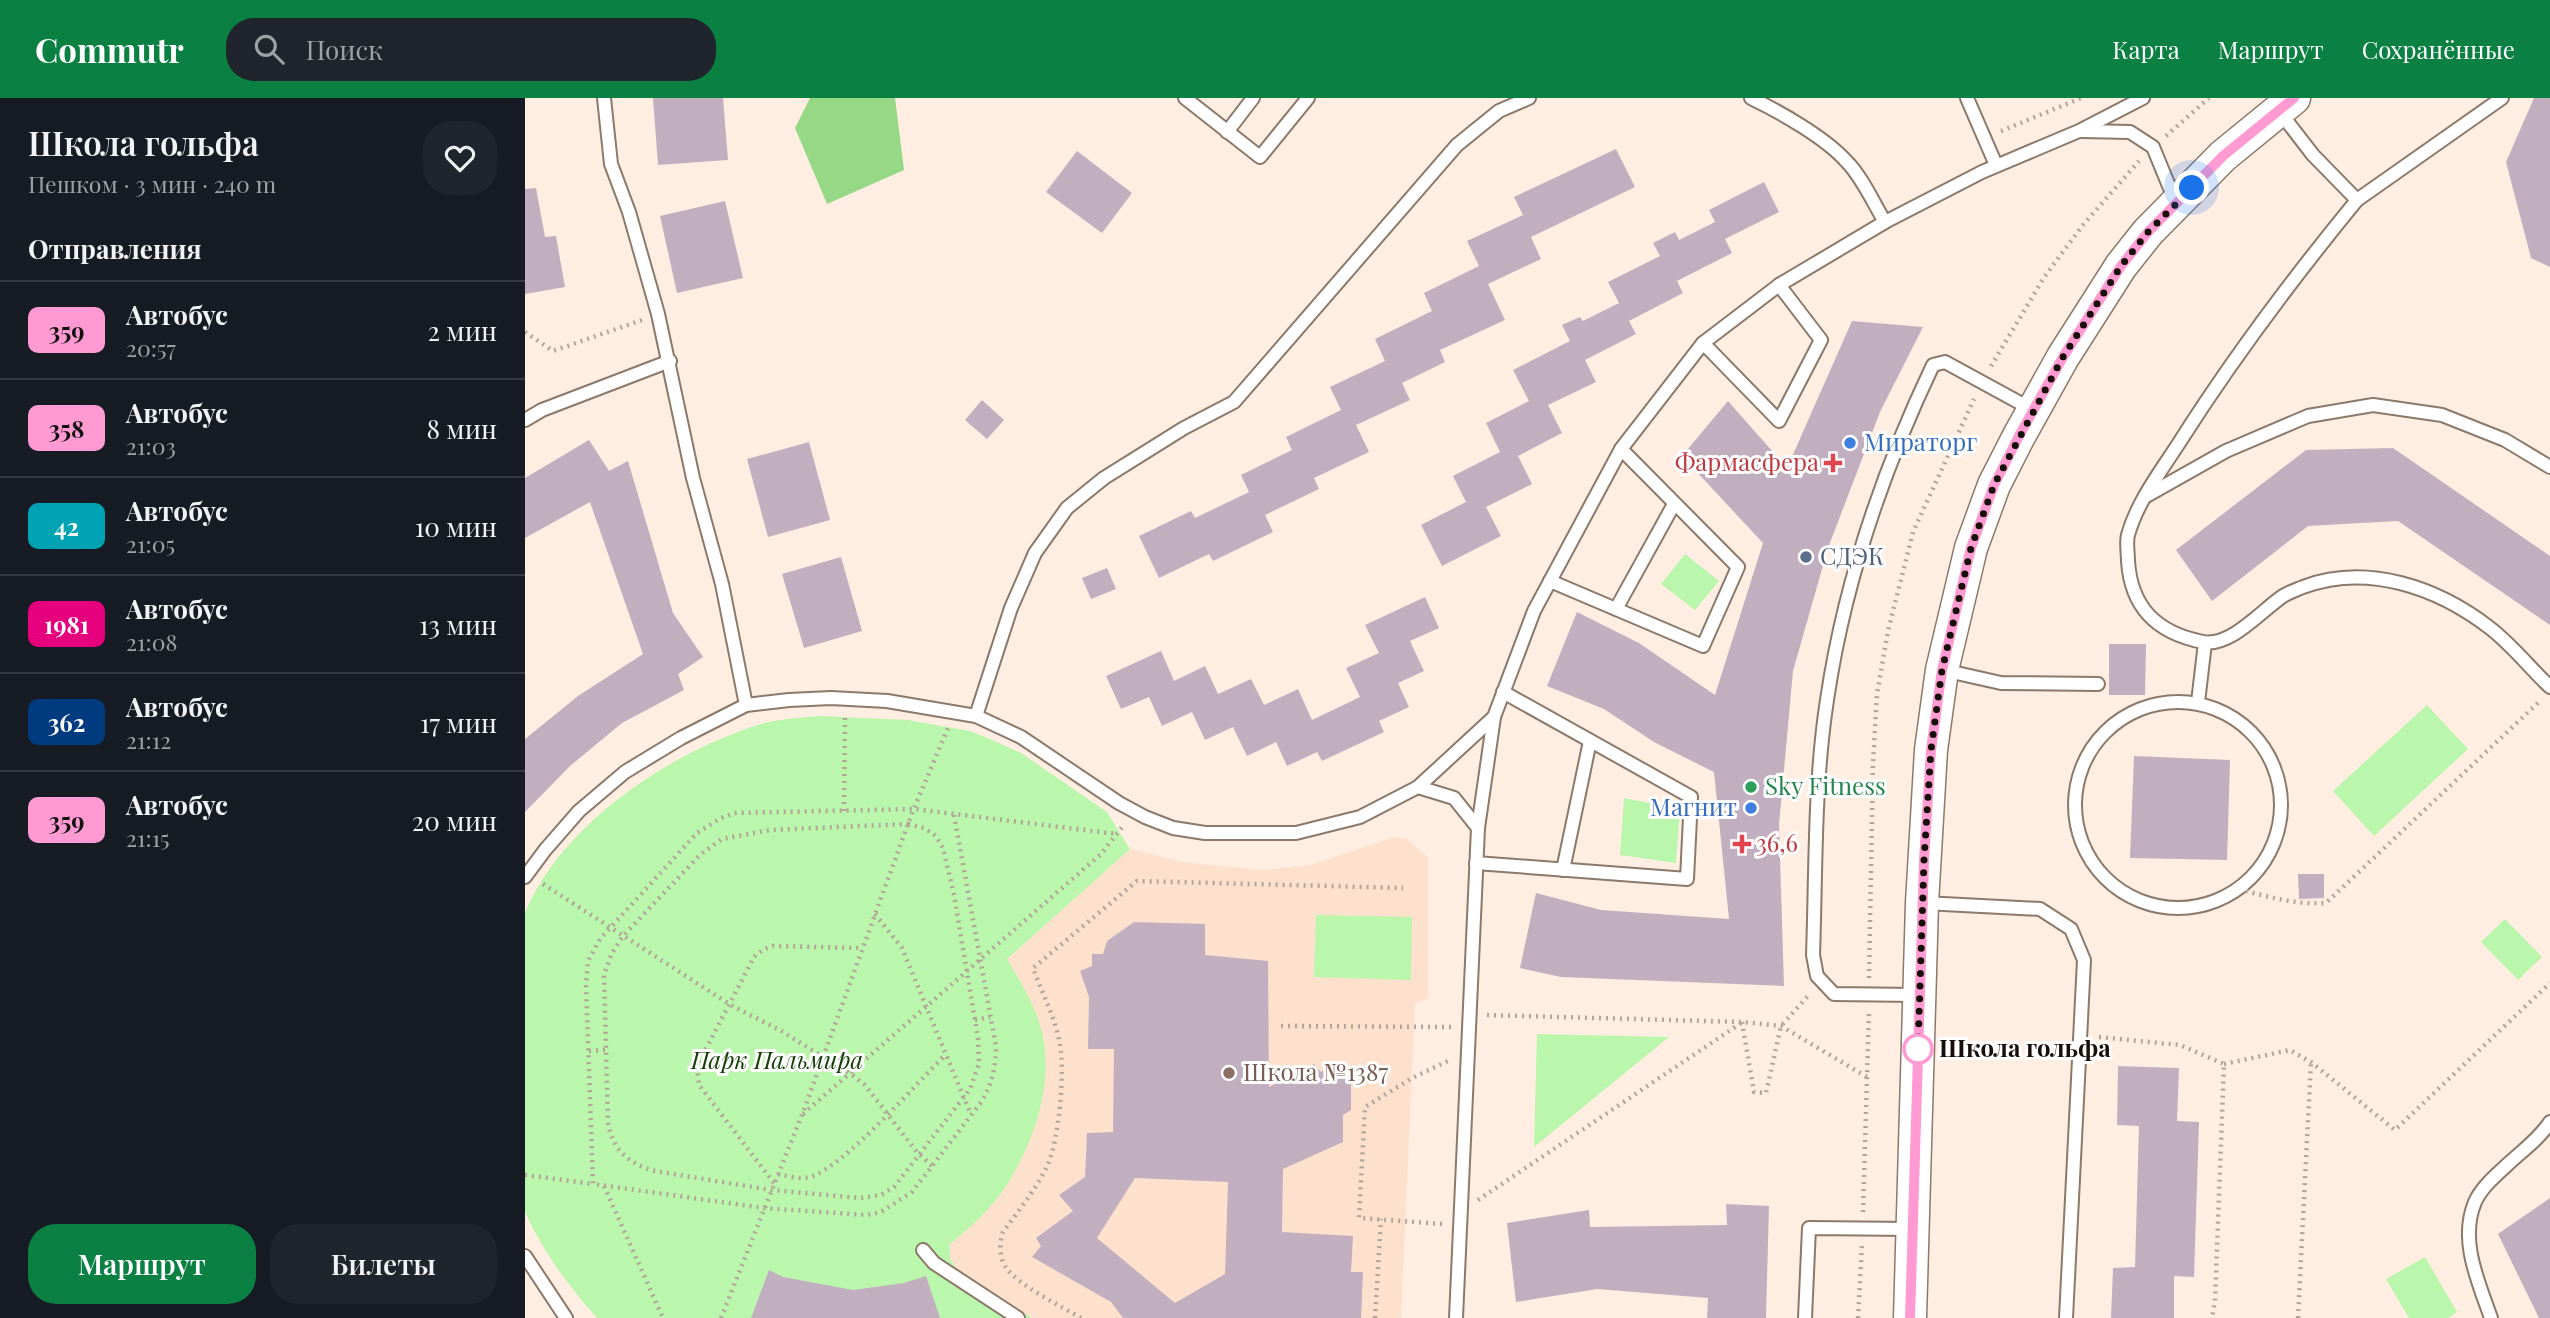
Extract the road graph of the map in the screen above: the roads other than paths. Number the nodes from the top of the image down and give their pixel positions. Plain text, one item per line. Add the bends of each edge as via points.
1 (604, 98) edge
2 (1185, 98) edge
3 (1253, 98) edge
4 (1308, 98) edge
5 (1529, 98) edge
6 (1751, 98) edge
7 (1968, 98) edge
8 (2143, 98) edge
9 (2502, 98) edge
10 (2286, 104) edge
11 (2079, 131) junction
12 (1227, 132) junction
13 (1996, 165) junction
14 (2357, 200) junction
15 (2176, 204) junction
16 (1885, 222) junction
17 (1779, 285) junction
18 (1703, 343) junction
19 (670, 361) junction
20 (2033, 410) junction
21 (525, 420) edge
22 (1621, 449) junction
23 (2550, 467) edge
24 (2145, 497) junction
25 (1674, 503) junction
26 (1550, 580) junction
27 (1616, 609) junction
28 (2205, 643) junction
29 (1942, 670) junction
30 (2098, 684) dead end
31 (2550, 690) edge
32 (1503, 692) junction
33 (2198, 702) junction
34 (746, 705) junction
35 (976, 716) junction
36 (1494, 717) junction
37 (1590, 741) junction
38 (1418, 787) junction
39 (1478, 828) junction
40 (1476, 863) junction
41 (1563, 870) junction
42 (526, 875) edge
43 (1923, 903) junction
44 (1920, 995) junction
45 (2548, 1130) edge
46 (1913, 1229) junction
47 (923, 1250) dead end
48 (525, 1256) edge
49 (566, 1318) edge
50 (1018, 1318) edge
51 (1455, 1318) edge
52 (1805, 1318) edge
53 (1910, 1318) edge
54 (2066, 1318) edge
55 (2491, 1318) edge

1 - 19 lane via 611,164
2 - 12 lane
3 - 12 lane
4 - 12 lane via 1260,157
5 - 35 lane via 1499,111 1457,145 1234,402 1104,478 1067,508 1035,553 1011,608
6 - 16 lane via 1807,130 1848,162
7 - 13 lane
8 - 11 lane
9 - 14 lane
10 - 14 lane via 2313,155
10 - 15 street via 2223,156
11 - 13 lane
11 - 15 lane via 2130,132 2153,147
13 - 16 lane
14 - 24 lane via 2218,381
15 - 20 street via 2121,266
16 - 17 lane
17 - 18 lane
17 - 18 lane via 1821,340 1779,421
18 - 22 lane
19 - 21 lane
19 - 34 lane
20 - 29 street via 1994,485 1971,548
20 - 44 lane via 1945,362 1933,365 1870,522 1841,623 1819,778 1813,955 1817,976 1833,993
22 - 25 lane
22 - 26 lane
23 - 24 lane via 2505,440 2442,415 2374,405 2308,416 2226,451
24 - 28 lane via 2127,537 2130,578 2139,602 2144,614 2171,631
25 - 27 lane
25 - 27 lane via 1738,567 1703,646
26 - 27 lane
26 - 32 lane
28 - 31 lane via 2243,628 2285,594 2323,580 2362,576 2435,594 2490,628
28 - 33 lane
29 - 30 lane via 2001,683
29 - 43 street via 1931,750
32 - 36 lane
32 - 37 lane
33 - 33 lane via 2234,716 2262,742 2277,772 2282,808 2279,830 2264,863 2239,889 2192,908 2151,905 2109,883 2082,845 2074,793 2089,748 2115,721 2175,702
34 - 35 lane via 789,700 887,701
34 - 42 lane via 625,772 579,811
35 - 38 lane via 1021,737 1134,811 1173,828 1205,833 1296,833 1360,817
36 - 38 lane
36 - 39 lane
37 - 41 lane
37 - 41 lane via 1691,797 1687,879
38 - 39 lane via 1454,798
39 - 40 lane
40 - 41 lane
40 - 51 lane
43 - 44 street
43 - 54 lane via 2040,909 2071,929 2084,960
44 - 46 street
45 - 55 lane via 2475,1201 2467,1238
46 - 52 lane via 1809,1228
46 - 53 street
47 - 50 lane via 934,1263
48 - 49 lane

